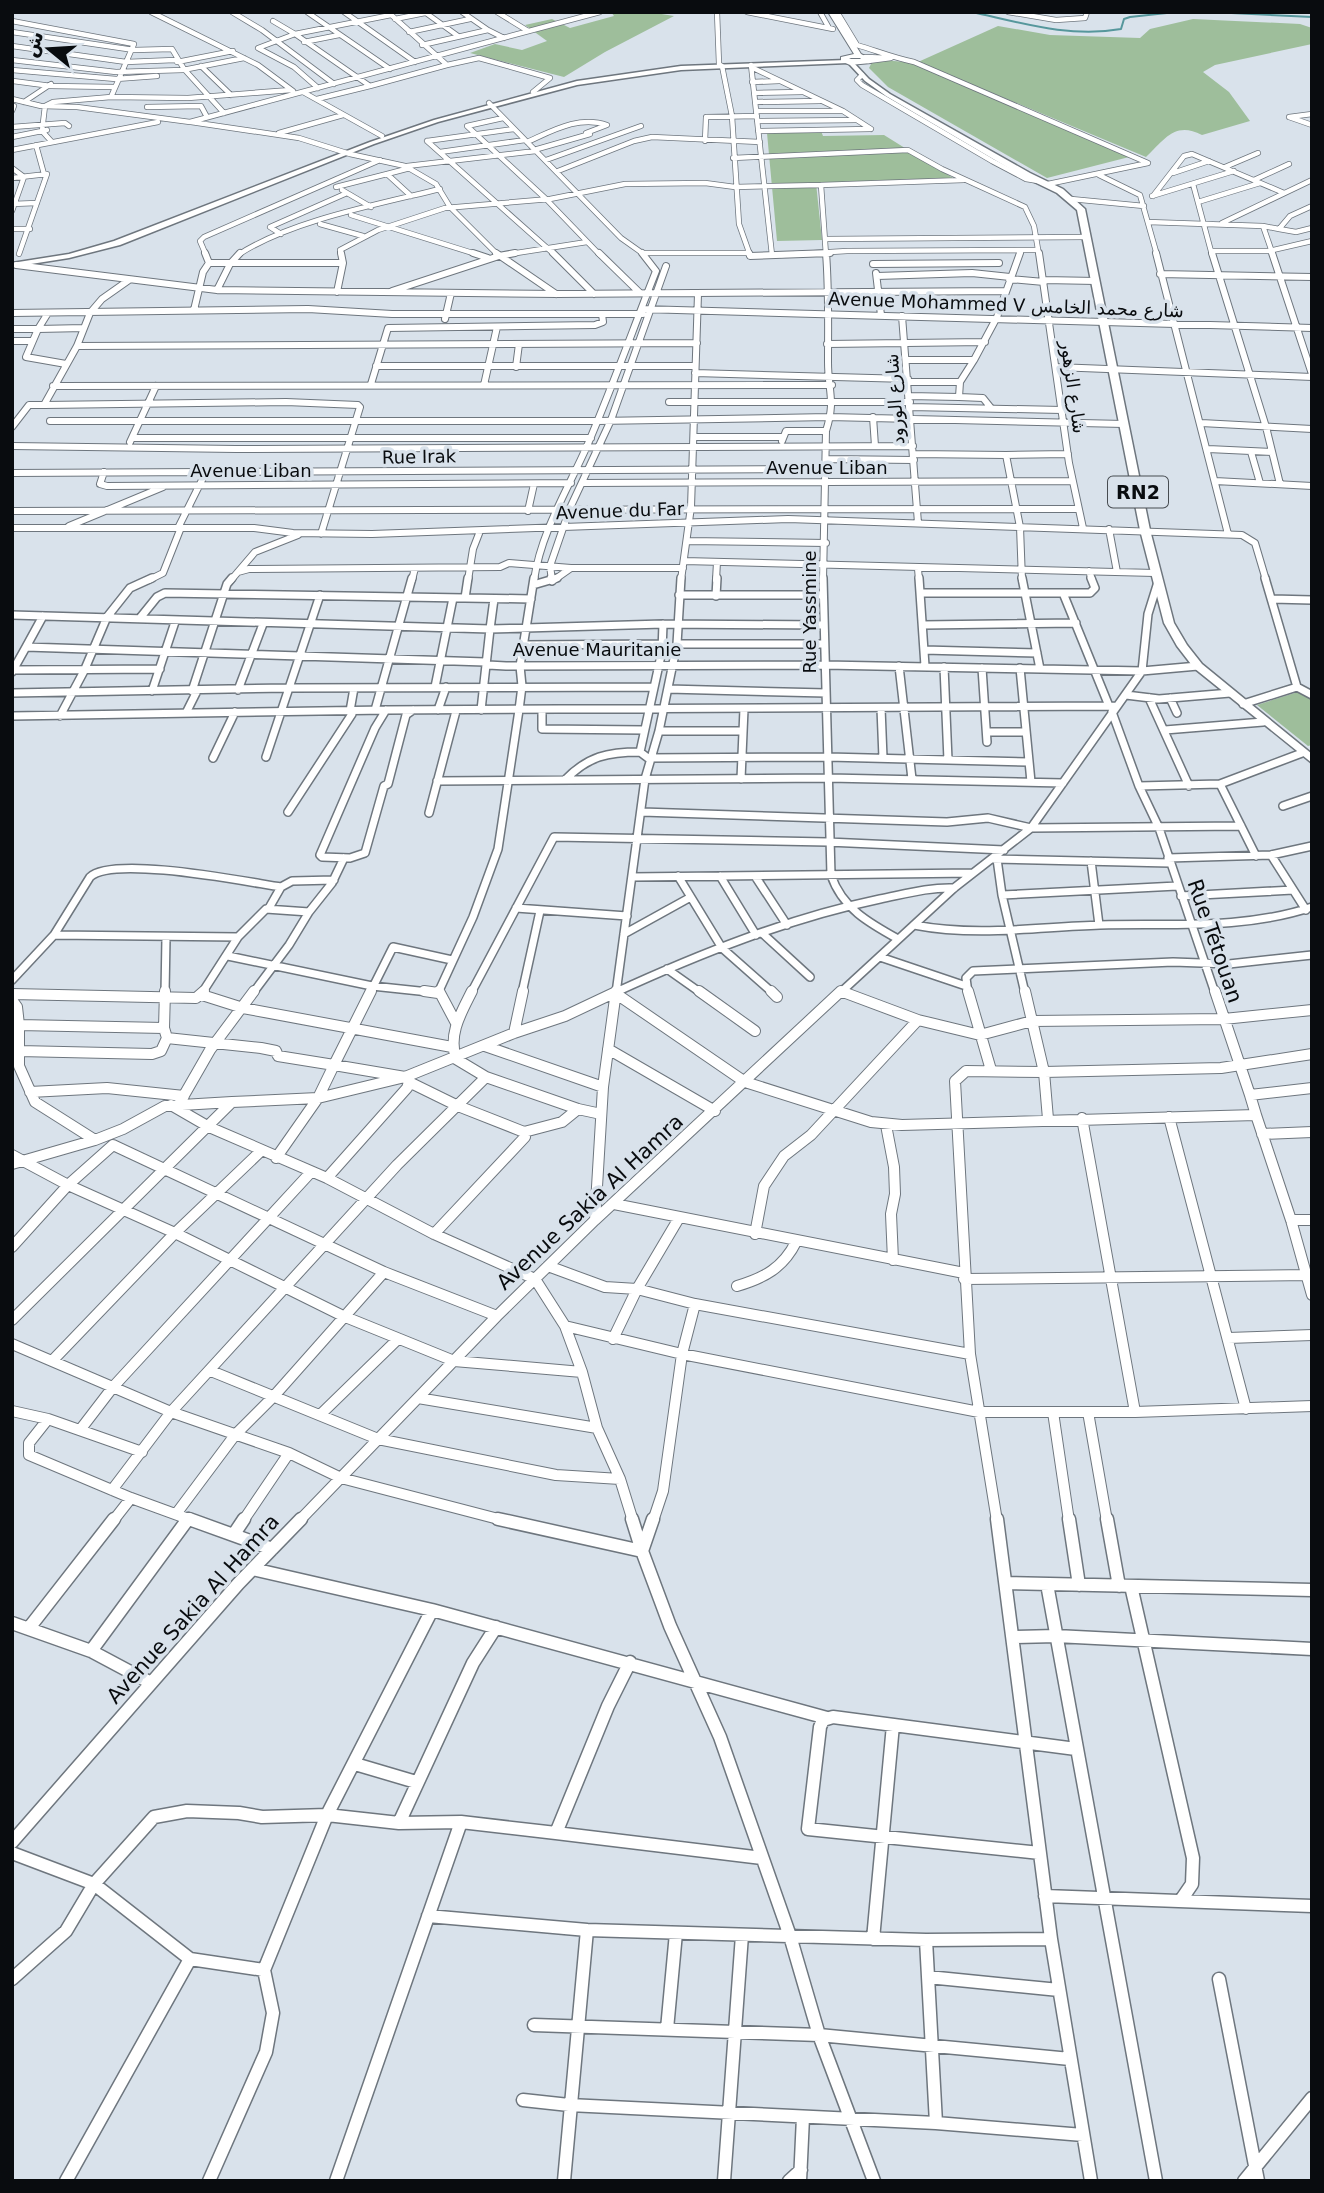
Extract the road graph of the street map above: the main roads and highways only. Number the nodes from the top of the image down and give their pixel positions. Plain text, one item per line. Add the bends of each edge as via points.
1 (822, 12) edge
2 (831, 12) edge
3 (864, 59) junction
4 (848, 60) junction
5 (1046, 183) junction
6 (1312, 760) edge

1 - 4 highway
2 - 3 highway
3 - 4 highway
3 - 5 main road via 866,71 884,87
4 - 5 main road via 888,95
5 - 6 main road, RN2 via 1081,209 1145,530 1169,623 1198,666

